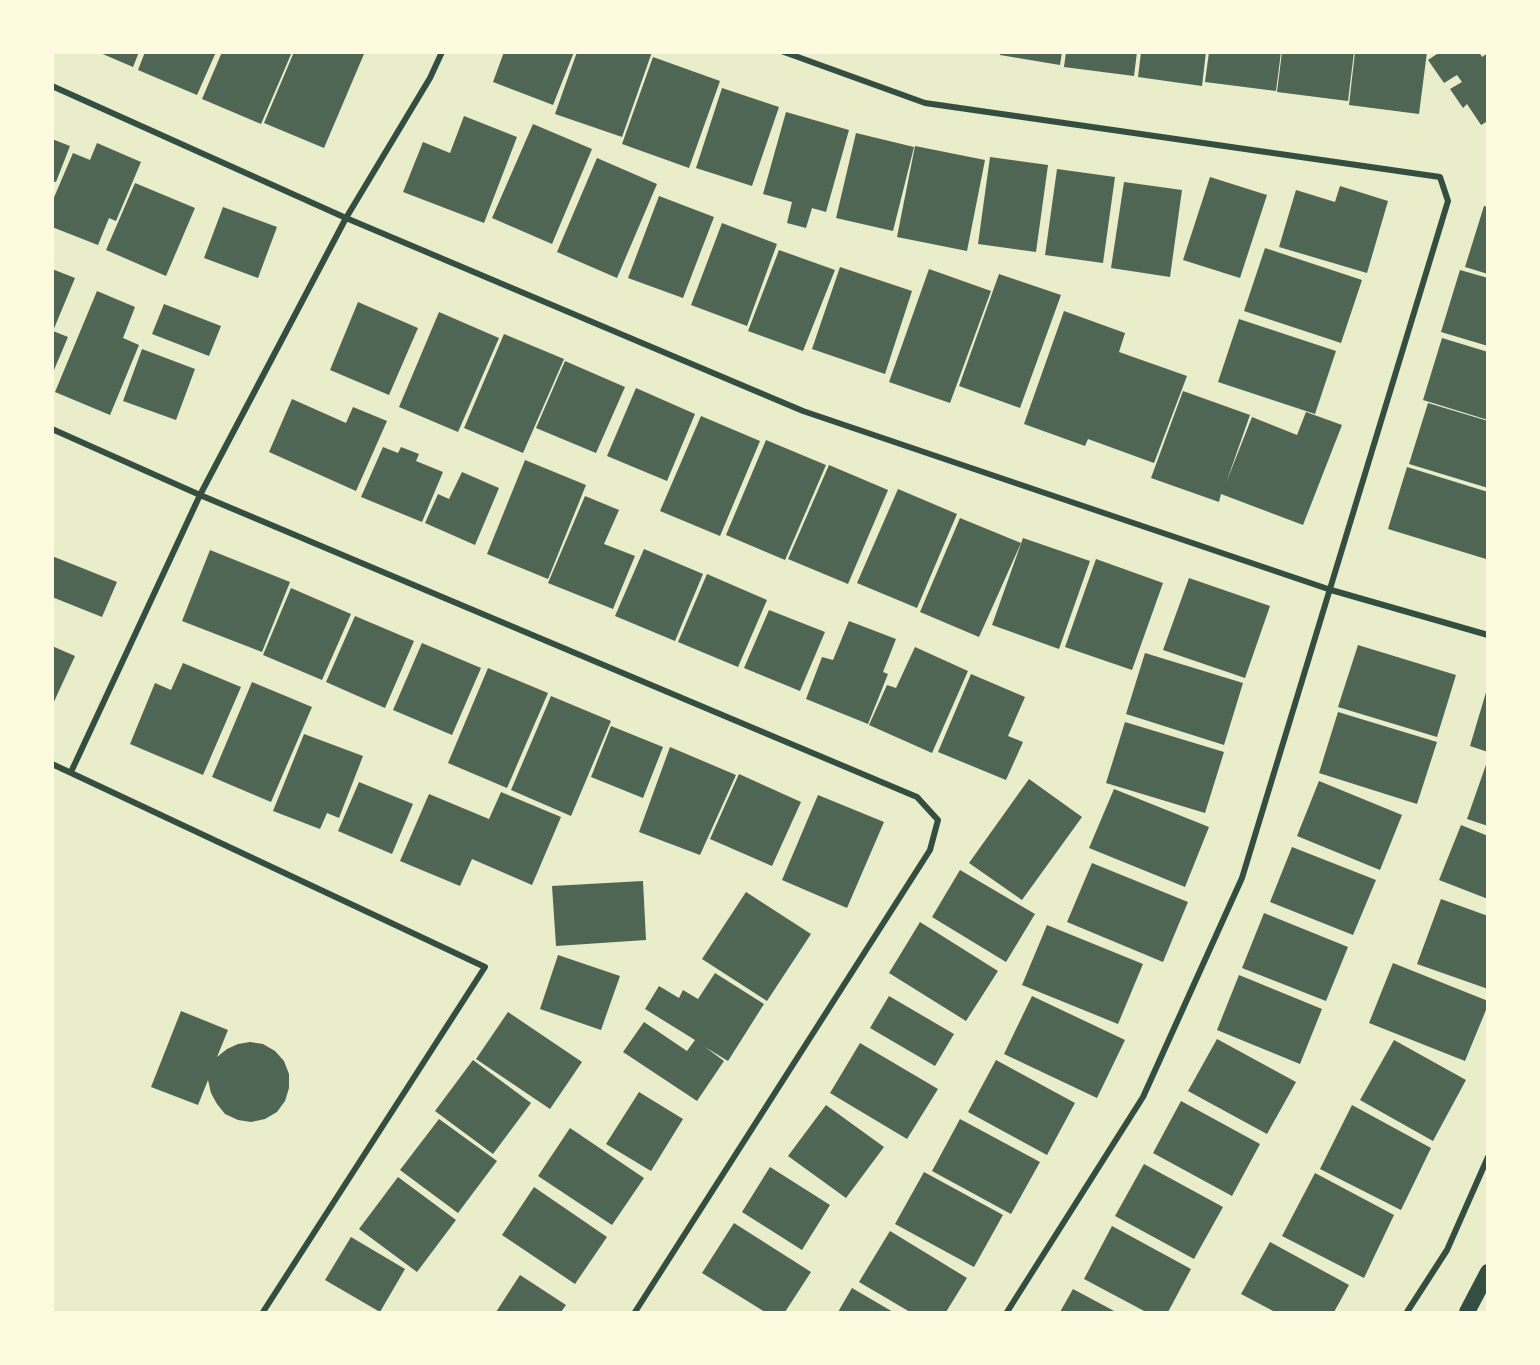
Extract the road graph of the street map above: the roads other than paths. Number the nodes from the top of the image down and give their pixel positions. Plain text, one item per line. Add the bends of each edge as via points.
1 (442, 52) edge
2 (784, 52) edge
3 (52, 86) edge
4 (346, 218) junction
5 (52, 429) edge
6 (200, 495) junction
7 (1331, 590) junction
8 (1488, 635) edge
9 (52, 764) edge
10 (71, 772) junction
11 (1488, 1157) edge
12 (1488, 1272) edge
13 (266, 1311) edge
14 (635, 1312) edge
15 (1006, 1312) edge
16 (1407, 1312) edge
17 (1467, 1312) edge

1 - 4 street
2 - 7 street via 925,103 1440,177 1448,201
3 - 4 street
4 - 6 street
4 - 7 street via 803,411
5 - 6 street
6 - 10 street
6 - 14 street via 917,797 938,820 930,850
7 - 8 street
7 - 15 street via 1242,878 1143,1097
9 - 10 street
10 - 13 street via 485,967
11 - 16 street via 1447,1250
12 - 17 highway

